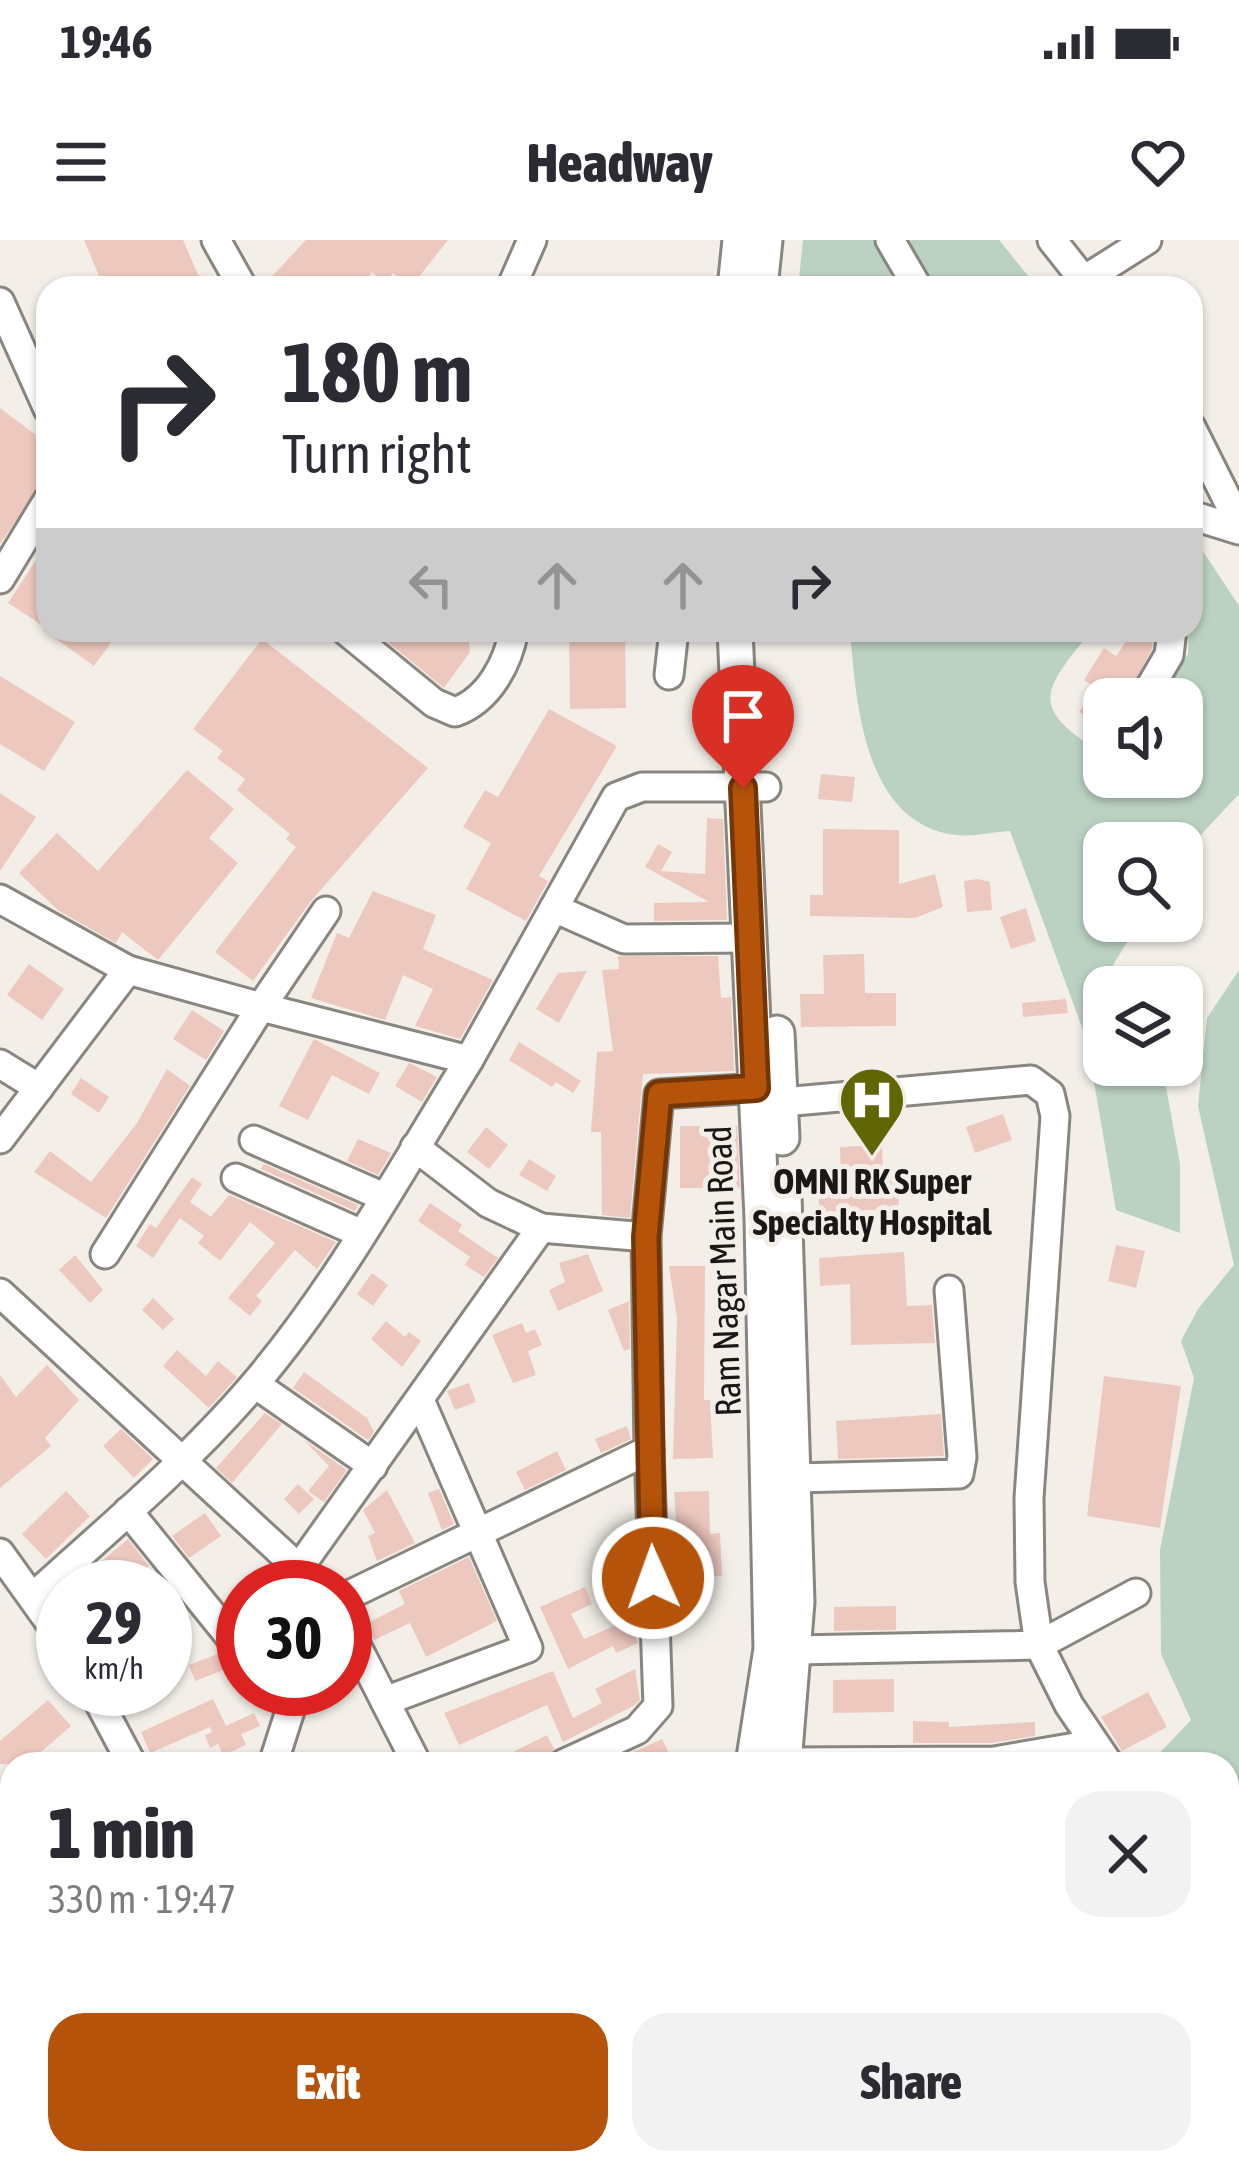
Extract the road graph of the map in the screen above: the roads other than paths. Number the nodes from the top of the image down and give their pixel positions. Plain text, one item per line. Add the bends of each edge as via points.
1 (216, 240) edge
2 (532, 240) edge
3 (740, 240) edge
4 (765, 240) edge
5 (890, 240) edge
6 (1052, 240) edge
7 (1147, 240) edge
8 (236, 276) edge
9 (516, 276) edge
10 (737, 276) edge
11 (761, 276) edge
12 (911, 276) edge
13 (1081, 276) edge
14 (1098, 276) edge
15 (0, 302) edge
16 (36, 382) edge
17 (1203, 441) edge
18 (1227, 469) edge
19 (1203, 518) edge
20 (36, 520) edge
21 (1239, 526) edge
22 (0, 579) edge
23 (360, 642) edge
24 (511, 642) edge
25 (673, 642) edge
26 (737, 642) edge
27 (758, 642) edge
28 (1171, 642) edge
29 (669, 675) dead end
30 (1155, 678) edge
31 (755, 787) junction
32 (0, 898) edge
33 (554, 908) junction
34 (326, 911) dead end
35 (751, 938) junction
36 (128, 970) junction
37 (261, 1006) junction
38 (469, 1060) junction
39 (0, 1064) edge
40 (39, 1088) junction
41 (768, 1095) junction
42 (0, 1139) edge
43 (254, 1140) dead end
44 (415, 1148) junction
45 (236, 1178) dead end
46 (384, 1197) junction
47 (541, 1228) junction
48 (360, 1233) junction
49 (646, 1237) junction
50 (105, 1254) dead end
51 (949, 1290) dead end
52 (0, 1293) edge
53 (255, 1384) junction
54 (420, 1400) junction
55 (649, 1450) junction
56 (185, 1459) junction
57 (373, 1466) junction
58 (794, 1478) junction
59 (128, 1511) junction
60 (480, 1532) junction
61 (0, 1552) edge
62 (290, 1560) edge
63 (319, 1560) edge
64 (372, 1584) edge
65 (1136, 1593) dead end
66 (34, 1596) junction
67 (36, 1599) edge
68 (216, 1620) edge
69 (1039, 1645) junction
70 (796, 1650) junction
71 (372, 1674) edge
72 (386, 1701) junction
73 (106, 1716) edge
74 (288, 1716) edge
75 (126, 1752) edge
76 (277, 1752) edge
77 (411, 1752) edge
78 (589, 1752) edge
79 (774, 1752) edge
80 (776, 1752) edge
81 (1100, 1752) edge

1 - 8 street
2 - 9 street
3 - 10 main road
4 - 11 main road
5 - 12 street
6 - 13 street
7 - 14 street
15 - 16 street
17 - 18 street
18 - 21 street
19 - 21 street
20 - 22 street
23 - 24 street via 455,712 478,699
25 - 29 street
26 - 31 main road, Ram Nagar Main Road
27 - 31 main road
28 - 30 street
31 - 33 street via 629,788 597,826
31 - 35 main road, Ram Nagar Main Road
31 - 41 main road
32 - 36 street
33 - 35 street via 624,939
33 - 38 street
34 - 37 street
35 - 41 main road, Ram Nagar Main Road
36 - 37 street
36 - 40 street
37 - 38 street
37 - 50 street
38 - 44 street
39 - 40 street
40 - 42 street
41 - 49 street via 659,1094
41 - 58 main road
41 - 69 street via 996,1080 1030,1080 1050,1094 1055,1116 1029,1498
41 - 79 main road, Ram Nagar Main Road
43 - 46 street
44 - 46 street
44 - 47 street via 488,1203
45 - 48 street
46 - 48 street
47 - 49 street
47 - 54 street
48 - 53 street
49 - 55 street
51 - 58 street via 958,1474
52 - 56 street
53 - 56 street
53 - 57 street
54 - 57 street
54 - 60 street
55 - 60 street
55 - 78 street via 658,1706 637,1730
56 - 59 street
56 - 62 street
57 - 63 street
58 - 70 main road
59 - 66 street
59 - 68 street
60 - 64 street
60 - 72 street via 528,1648
61 - 66 street
65 - 69 street
66 - 67 street
69 - 70 street
69 - 81 street
70 - 80 main road
71 - 72 street
72 - 77 street
73 - 75 street
74 - 76 street

